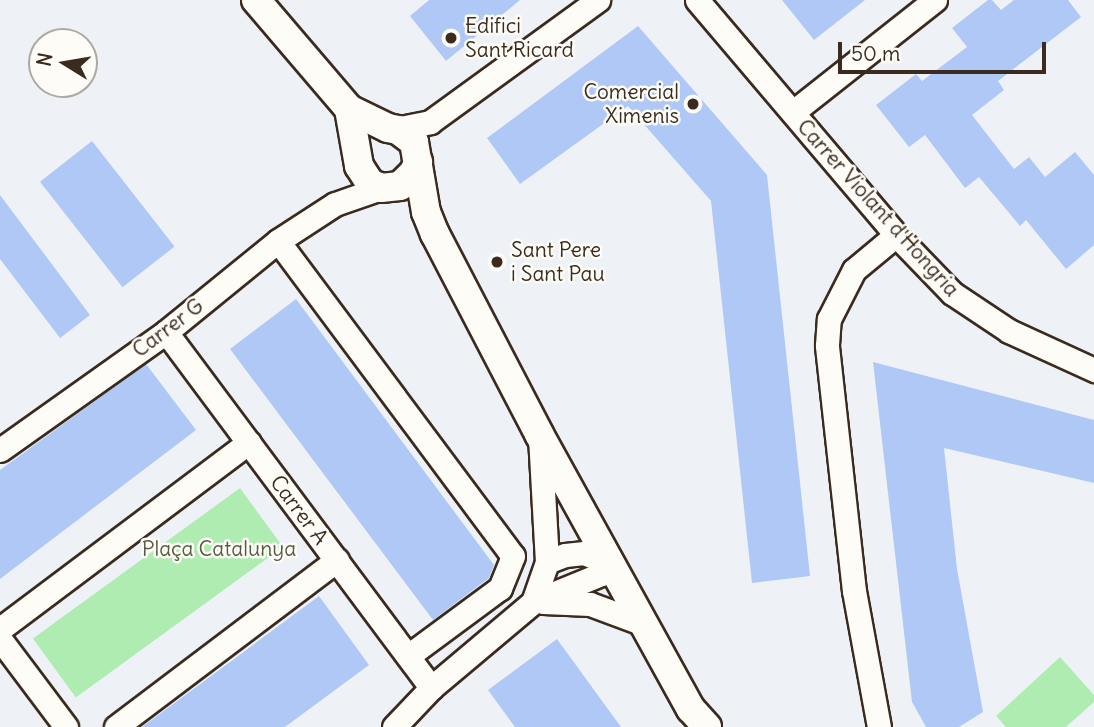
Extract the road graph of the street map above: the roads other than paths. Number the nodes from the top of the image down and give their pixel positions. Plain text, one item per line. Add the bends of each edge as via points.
1 (256, 0) edge
2 (598, 0) edge
3 (697, 0) edge
4 (935, 0) edge
5 (349, 109) junction
6 (793, 112) junction
7 (430, 122) junction
8 (391, 128) junction
9 (417, 157) junction
10 (358, 159) junction
11 (385, 188) junction
12 (335, 204) junction
13 (426, 212) junction
14 (896, 235) junction
15 (278, 241) junction
16 (166, 332) junction
17 (1094, 370) edge
18 (539, 434) junction
19 (248, 442) junction
20 (0, 450) edge
21 (337, 560) junction
22 (547, 562) junction
23 (612, 565) junction
24 (533, 602) junction
25 (644, 624) junction
26 (0, 629) edge
27 (0, 639) edge
28 (408, 656) junction
29 (431, 688) junction
30 (66, 727) edge
31 (116, 727) edge
32 (394, 727) edge
33 (707, 727) edge
34 (879, 727) edge

1 - 5 street
2 - 7 street
3 - 6 street, Carrer Violant d'Hongria
4 - 6 street
5 - 8 street
5 - 10 street
6 - 14 street, Carrer Violant d'Hongria
7 - 8 street
7 - 9 street
8 - 9 street via 407,135
8 - 10 street via 369,135
9 - 11 street via 408,180
9 - 13 street
10 - 11 street via 370,183
10 - 12 street, Carrer G
11 - 12 street, Carrer G
11 - 13 street
12 - 15 street, Carrer G
13 - 18 street
14 - 17 street, Carrer Violant d'Hongria via 976,312
14 - 34 street via 853,270 830,319 827,345 853,591
15 - 16 street, Carrer G
15 - 28 street via 513,556 500,589
16 - 19 street, Carrer A
16 - 20 street, Carrer G
18 - 22 street
18 - 23 street
19 - 21 street, Carrer A
19 - 26 street
21 - 28 street, Carrer A
21 - 31 street
22 - 23 street via 584,553
22 - 24 street
23 - 24 street
23 - 25 street
24 - 25 street via 590,604
24 - 29 street
25 - 33 street via 691,709
27 - 30 street
28 - 29 street, Carrer A
29 - 32 street

